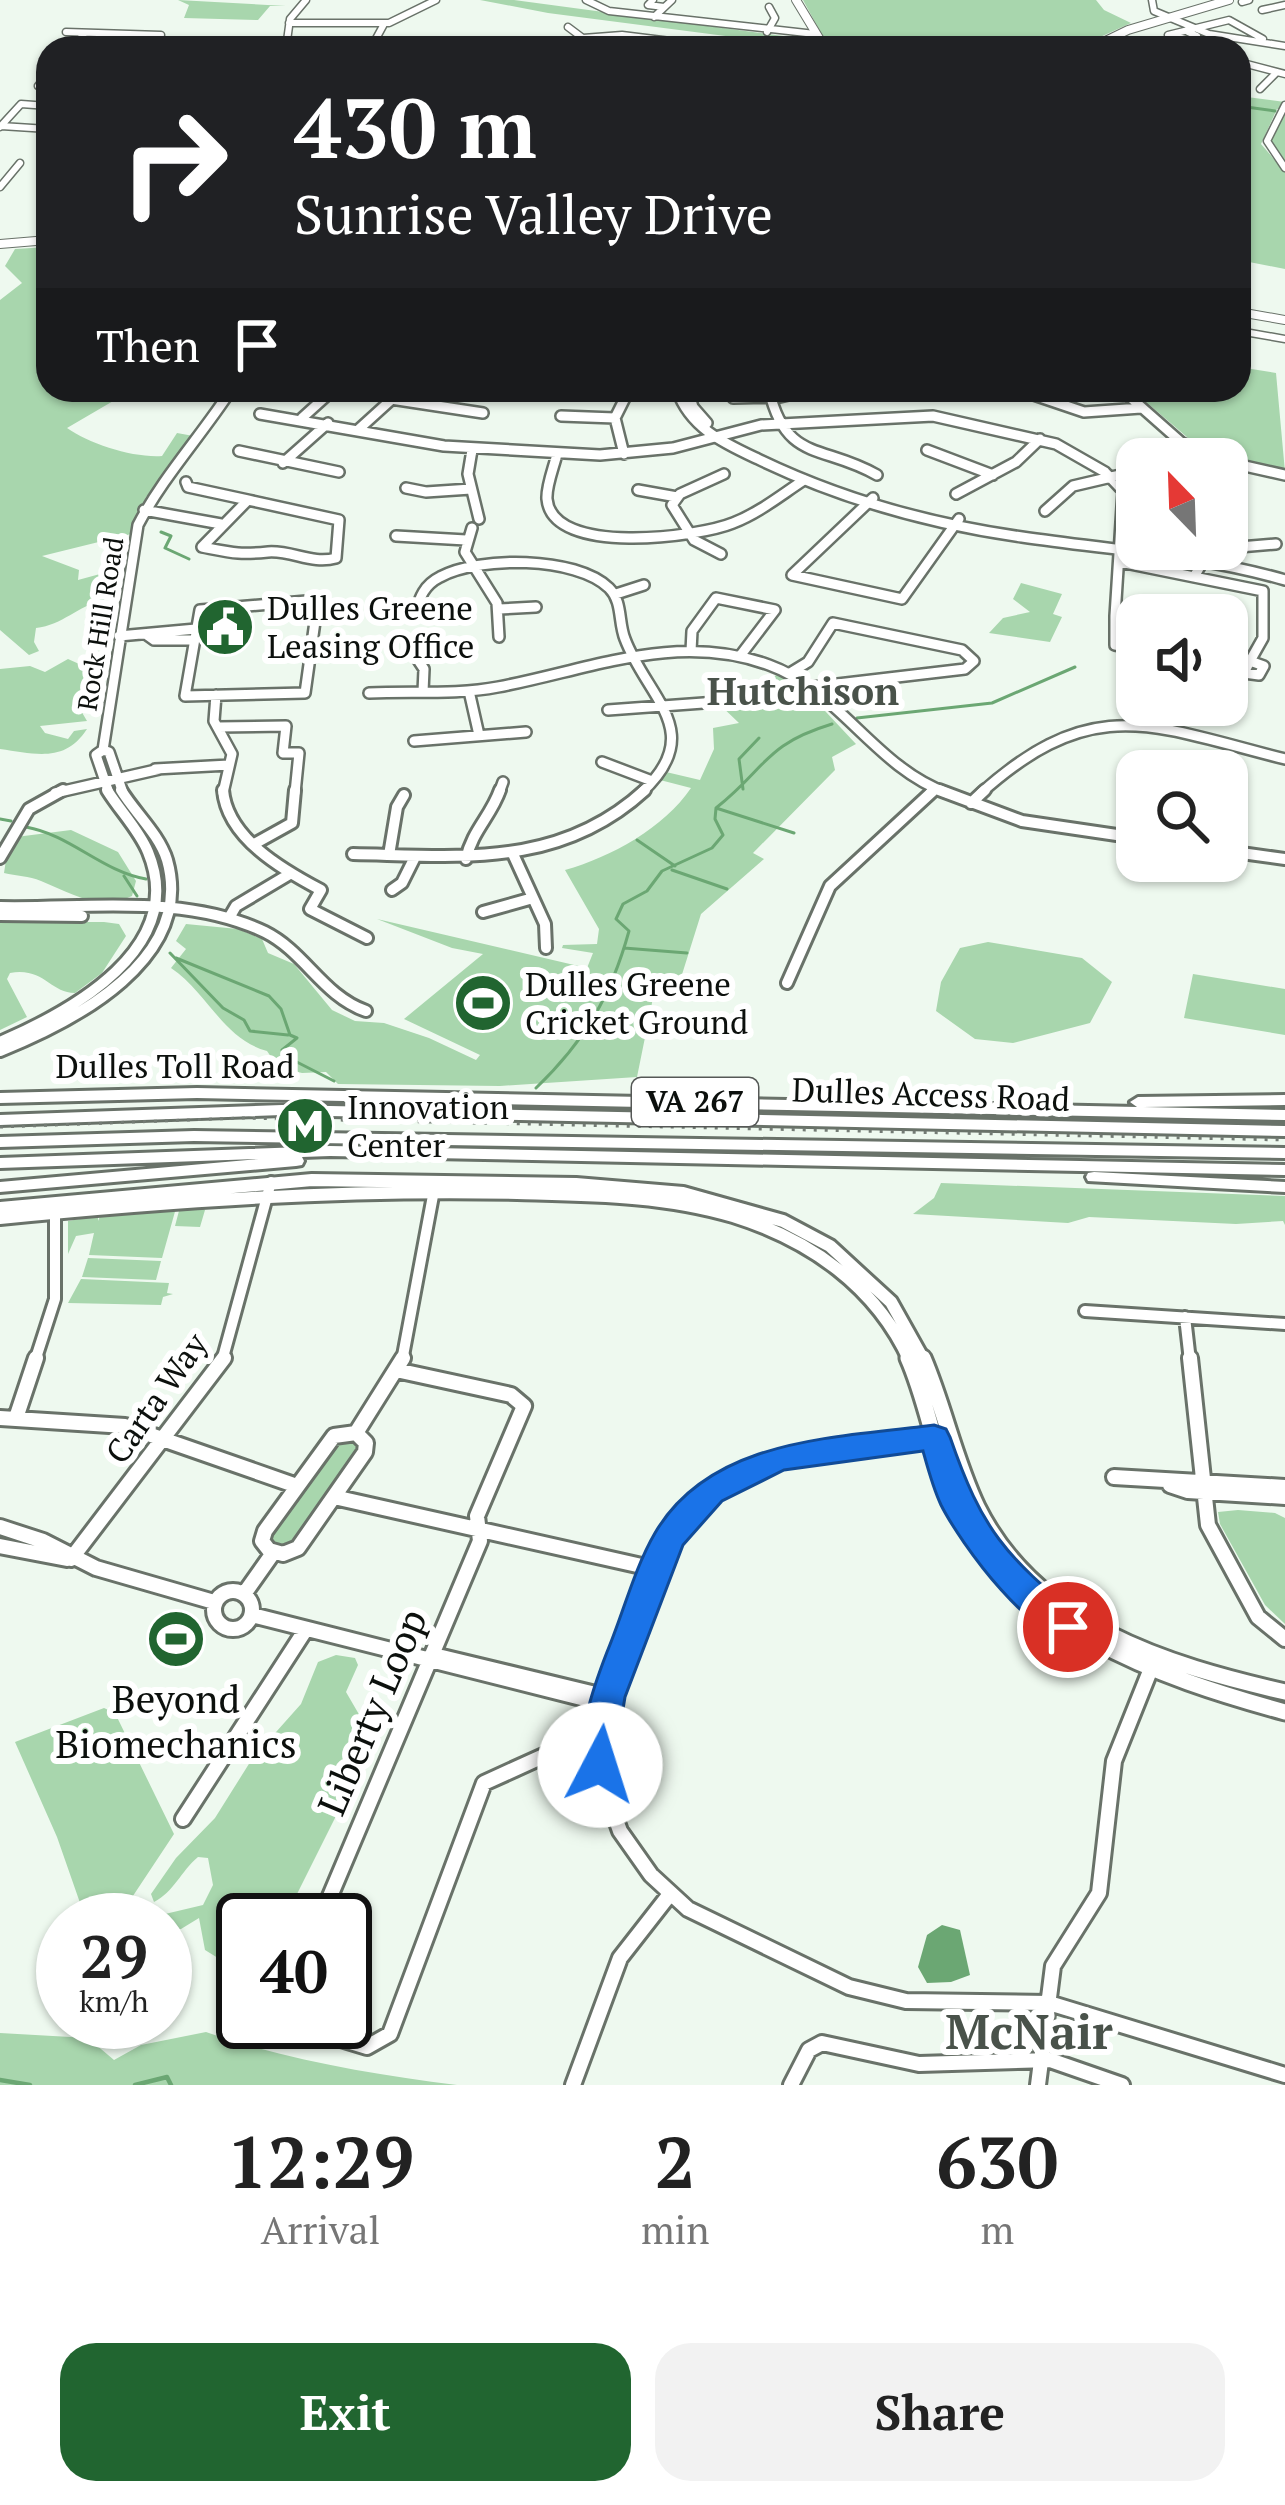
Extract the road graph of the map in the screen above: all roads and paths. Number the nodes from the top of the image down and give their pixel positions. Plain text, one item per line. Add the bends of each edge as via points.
1 (306, 0) edge
2 (436, 0) edge
3 (586, 0) edge
4 (653, 0) edge
5 (672, 0) edge
6 (796, 0) edge
7 (1152, 0) edge
8 (1218, 0) edge
9 (1229, 0) edge
10 (1285, 4) edge
11 (664, 7) junction
12 (769, 7) dead end
13 (1262, 10) dead end
14 (654, 17) junction
15 (1169, 17) junction
16 (289, 23) junction
17 (387, 24) junction
18 (568, 27) dead end
19 (1189, 30) junction
20 (66, 32) dead end
21 (767, 32) junction
22 (85, 33) junction
23 (142, 34) joint
24 (161, 34) dead end
25 (815, 34) joint
26 (82, 36) edge
27 (287, 36) edge
28 (379, 36) edge
29 (580, 36) edge
30 (602, 36) edge
31 (637, 36) edge
32 (1105, 36) edge
33 (1115, 36) edge
34 (1211, 36) edge
35 (1251, 40) edge
36 (1251, 46) edge
37 (1284, 52) edge
38 (1251, 66) edge
39 (1280, 74) edge
40 (1259, 89) dead end
41 (36, 105) edge
42 (1285, 105) edge
43 (0, 126) edge
44 (36, 128) edge
45 (20, 163) dead end
46 (1285, 168) edge
47 (0, 187) edge
48 (36, 244) edge
49 (0, 246) edge
50 (1251, 314) edge
51 (1256, 315) junction
52 (1285, 320) edge
53 (1251, 321) edge
54 (1251, 333) edge
55 (1285, 339) edge
56 (222, 402) edge
57 (320, 402) edge
58 (388, 402) edge
59 (411, 402) edge
60 (623, 402) edge
61 (682, 402) edge
62 (693, 402) edge
63 (772, 402) edge
64 (1054, 402) edge
65 (1135, 402) edge
66 (890, 404) dead end
67 (1141, 408) junction
68 (483, 413) dead end
69 (260, 414) dead end
70 (561, 416) dead end
71 (896, 416) junction
72 (302, 418) junction
73 (615, 418) junction
74 (328, 423) junction
75 (777, 424) junction
76 (359, 429) junction
77 (721, 436) junction
78 (1178, 438) edge
79 (1040, 439) junction
80 (472, 449) junction
81 (928, 450) dead end
82 (238, 451) dead end
83 (557, 454) junction
84 (624, 454) junction
85 (283, 463) junction
86 (1248, 466) edge
87 (339, 472) dead end
88 (724, 474) dead end
89 (877, 475) dead end
90 (993, 475) junction
91 (1285, 475) edge
92 (1116, 476) edge
93 (1112, 477) junction
94 (804, 480) junction
95 (1116, 483) edge
96 (184, 486) dead end
97 (406, 488) dead end
98 (471, 488) junction
99 (638, 490) dead end
100 (956, 494) dead end
101 (676, 496) junction
102 (248, 500) junction
103 (871, 500) junction
104 (144, 510) junction
105 (1045, 511) dead end
106 (957, 521) junction
107 (221, 524) junction
108 (396, 536) dead end
109 (690, 536) junction
110 (466, 540) junction
111 (1116, 544) edge
112 (1276, 544) dead end
113 (1248, 548) edge
114 (722, 554) dead end
115 (1248, 565) edge
116 (475, 568) junction
117 (1119, 570) edge
118 (1159, 570) edge
119 (1198, 570) edge
120 (1194, 577) junction
121 (1285, 577) edge
122 (644, 585) dead end
123 (616, 594) junction
124 (536, 607) dead end
125 (499, 610) junction
126 (415, 613) dead end
127 (1115, 616) joint
128 (195, 634) junction
129 (119, 636) junction
130 (499, 637) dead end
131 (1116, 645) edge
132 (691, 651) junction
133 (634, 653) junction
134 (740, 656) junction
135 (418, 660) dead end
136 (1250, 661) dead end
137 (790, 673) junction
138 (812, 687) junction
139 (469, 691) junction
140 (423, 692) junction
141 (370, 693) dead end
142 (216, 695) junction
143 (717, 702) dead end
144 (664, 706) junction
145 (608, 710) dead end
146 (218, 727) junction
147 (526, 732) dead end
148 (479, 735) junction
149 (414, 741) dead end
150 (103, 750) junction
151 (1285, 759) edge
152 (602, 762) dead end
153 (229, 765) junction
154 (114, 777) junction
155 (100, 779) junction
156 (502, 782) dead end
157 (652, 782) junction
158 (935, 789) junction
159 (404, 795) dead end
160 (971, 803) junction
161 (1116, 835) edge
162 (256, 843) junction
163 (352, 854) dead end
164 (513, 854) junction
165 (1248, 854) edge
166 (388, 855) junction
167 (415, 857) junction
168 (0, 858) edge
169 (466, 859) junction
170 (1285, 860) edge
171 (288, 875) junction
172 (392, 890) dead end
173 (533, 898) junction
174 (0, 911) edge
175 (160, 911) junction
176 (483, 912) dead end
177 (232, 914) junction
178 (367, 938) dead end
179 (546, 948) dead end
180 (787, 983) dead end
181 (366, 1011) dead end
182 (0, 1042) edge
183 (0, 1052) edge
184 (0, 1098) edge
185 (453, 1098) junction
186 (1285, 1100) edge
187 (938, 1107) junction
188 (1285, 1114) edge
189 (0, 1118) edge
190 (1285, 1131) edge
191 (0, 1143) edge
192 (374, 1152) junction
193 (1285, 1153) edge
194 (473, 1156) junction
195 (0, 1163) edge
196 (887, 1163) junction
197 (1285, 1171) edge
198 (0, 1187) edge
199 (1285, 1187) edge
200 (270, 1188) junction
201 (434, 1188) junction
202 (55, 1207) junction
203 (0, 1208) edge
204 (0, 1218) edge
205 (1085, 1311) dead end
206 (1185, 1317) junction
207 (1285, 1324) edge
208 (396, 1370) junction
209 (0, 1418) edge
210 (16, 1418) junction
211 (356, 1433) junction
212 (943, 1436) junction
213 (164, 1439) junction
214 (1114, 1477) dead end
215 (297, 1486) junction
216 (1202, 1487) junction
217 (1285, 1487) edge
218 (334, 1497) junction
219 (1285, 1498) edge
220 (0, 1527) edge
221 (475, 1528) junction
222 (0, 1546) edge
223 (273, 1553) junction
224 (71, 1559) junction
225 (655, 1569) junction
226 (244, 1594) junction
227 (214, 1602) junction
228 (252, 1616) junction
229 (306, 1629) junction
230 (1285, 1639) edge
231 (433, 1659) junction
232 (1153, 1665) junction
233 (1285, 1693) edge
234 (606, 1701) junction
235 (1285, 1712) edge
236 (599, 1752) junction
237 (183, 1820) dead end
238 (332, 1893) edge
239 (670, 1894) junction
240 (1049, 2003) junction
241 (372, 2044) edge
242 (1042, 2060) junction
243 (1285, 2075) edge
244 (573, 2085) edge
245 (790, 2085) edge
246 (1038, 2085) edge
247 (1122, 2085) edge

1 - 16 street
2 - 17 street
3 - 14 street
4 - 11 street via 648,5
5 - 11 street
6 - 25 main road
7 - 15 street via 1151,8
8 - 15 main road
9 - 15 main road
10 - 13 street
11 - 14 street
12 - 21 street via 775,18
14 - 21 street
15 - 19 street
15 - 32 main road
15 - 33 main road
16 - 17 street
16 - 27 street
17 - 28 street
18 - 29 street
19 - 34 street
19 - 35 street via 1233,20 1261,36
20 - 22 street
21 - 25 street
22 - 23 street
22 - 26 street
23 - 24 street
30 - 31 street
36 - 37 street
38 - 39 street
39 - 40 street
41 - 43 street via 21,104
42 - 46 street via 1267,141
43 - 44 street
45 - 47 street
48 - 49 main road
50 - 51 main road
51 - 52 main road
51 - 53 street
54 - 55 street
56 - 104 street, Rock Hill Road
57 - 72 street
58 - 76 street
59 - 68 street
60 - 73 street
61 - 77 main road via 689,417
62 - 77 main road
63 - 75 street
64 - 67 street via 1084,412
65 - 67 street
66 - 71 street
67 - 78 street
69 - 72 street
70 - 73 street
71 - 75 street
71 - 79 street via 944,417
72 - 74 street
73 - 84 street
74 - 76 street
74 - 85 street
75 - 77 street
75 - 89 street via 795,445
76 - 80 street
77 - 84 street
77 - 94 main road
77 - 103 main road
79 - 90 street
79 - 93 street
80 - 83 street
80 - 98 street
81 - 90 street
82 - 85 street
83 - 84 street
83 - 109 street via 547,502 558,518 617,536
85 - 87 street
86 - 91 street
88 - 101 street
90 - 100 street
92 - 93 street
93 - 95 street
93 - 105 street via 1060,491
94 - 103 main road
94 - 109 street via 741,520
96 - 102 street
97 - 98 street
98 - 110 street via 476,523
99 - 101 street
101 - 109 street via 673,507
102 - 107 street
102 - 107 street via 340,516 336,558 255,558 202,547
103 - 106 main road
103 - 106 street via 792,575 902,599
104 - 107 street
104 - 129 street, Rock Hill Road
106 - 111 main road
108 - 110 street
109 - 114 street
110 - 116 street
112 - 113 street
115 - 121 main road
116 - 123 street via 556,564 588,573
116 - 125 street
116 - 126 street via 424,586
117 - 127 street
118 - 120 street
119 - 120 street
120 - 136 street via 1263,591 1263,638
122 - 123 street
123 - 133 street
124 - 125 street
125 - 130 street
127 - 131 street
128 - 129 street
128 - 142 street via 185,695
128 - 142 street via 200,610 318,600 305,693
129 - 150 street, Rock Hill Road
132 - 133 street
132 - 134 street
132 - 134 street via 692,631 716,598 775,610
133 - 139 street
133 - 144 street
134 - 137 street
135 - 140 street
137 - 138 street
137 - 138 street via 808,662 833,623 962,650 974,662
138 - 158 street via 882,757
139 - 140 street
139 - 148 street
140 - 141 street
142 - 146 street
143 - 144 street
144 - 145 street
144 - 157 street via 671,744
146 - 153 street via 233,744
146 - 162 street via 286,725 283,753 299,753 292,823
147 - 148 street
148 - 149 street
150 - 154 street, Rock Hill Road
150 - 155 street, Rock Hill Road via 96,755
151 - 160 street via 1132,725 1098,725 1020,762
152 - 157 street
153 - 154 street
153 - 162 street via 226,807
154 - 155 street
154 - 175 street, Rock Hill Road via 167,859 172,886
155 - 168 street via 34,805
155 - 175 street via 151,857
156 - 169 street
157 - 164 street via 593,827
158 - 160 street
158 - 180 street via 830,886
159 - 166 street
160 - 161 street
162 - 171 street
163 - 166 street
164 - 169 street
164 - 173 street
165 - 170 street
166 - 167 street
167 - 169 street
167 - 172 street
171 - 177 street
171 - 178 street via 321,890 310,909
173 - 176 street
173 - 179 street
174 - 175 street
175 - 177 street
175 - 182 street via 111,978 52,1019
175 - 183 street via 152,946 123,982 59,1026
177 - 181 street via 291,947 340,1003
184 - 185 highway, Dulles Toll Road / VA 267
185 - 187 highway, Dulles Toll Road / VA 267
185 - 189 highway via 223,1100
186 - 187 highway
187 - 188 highway, Dulles Toll Road / VA 267
189 - 190 highway, Dulles Access Road via 282,1109
191 - 192 highway
191 - 193 highway, Dulles Access Road via 208,1136
192 - 194 highway
192 - 195 highway
194 - 196 highway, VA 267
194 - 198 highway, VA 267 via 254,1163
196 - 197 highway, VA 267
196 - 199 highway
200 - 201 main road
200 - 202 main road
200 - 213 street, Carta Way via 223,1360
201 - 208 street
201 - 212 main road via 656,1199 709,1207 775,1231 830,1262 886,1316
202 - 203 main road
202 - 204 main road
202 - 210 street via 55,1299
205 - 206 street
206 - 207 street
206 - 216 street
208 - 211 street
208 - 221 street, Liberty Loop via 511,1395 524,1406
209 - 210 street
210 - 213 street via 114,1423
211 - 215 street via 334,1436
211 - 218 street via 366,1449
212 - 225 street via 798,1453 743,1472 691,1510
212 - 232 main road via 1011,1556 1071,1610
213 - 215 street
213 - 224 street, Carta Way
214 - 216 street
215 - 223 street via 262,1536
216 - 217 street
216 - 219 street
216 - 230 street via 1209,1529 1255,1612
218 - 221 street
218 - 223 street via 298,1548
220 - 224 street
221 - 225 street
221 - 231 street, Liberty Loop via 480,1540
222 - 224 street
223 - 226 street
224 - 227 street
225 - 234 street
226 - 227 street
226 - 228 street
227 - 228 street via 212,1618 222,1626
228 - 229 street
229 - 231 street
229 - 237 street
231 - 234 street
231 - 238 street, Liberty Loop
232 - 233 main road
232 - 235 main road
232 - 240 street via 1112,1773 1099,1893 1055,1961
234 - 236 street
236 - 239 street via 620,1832
236 - 241 street via 550,1753 484,1783 390,2034
239 - 240 street via 712,1924 862,1992 924,2002
239 - 244 street via 619,1955
240 - 242 street
240 - 243 street
242 - 245 street via 919,2064 817,2044
242 - 246 street
242 - 247 street

